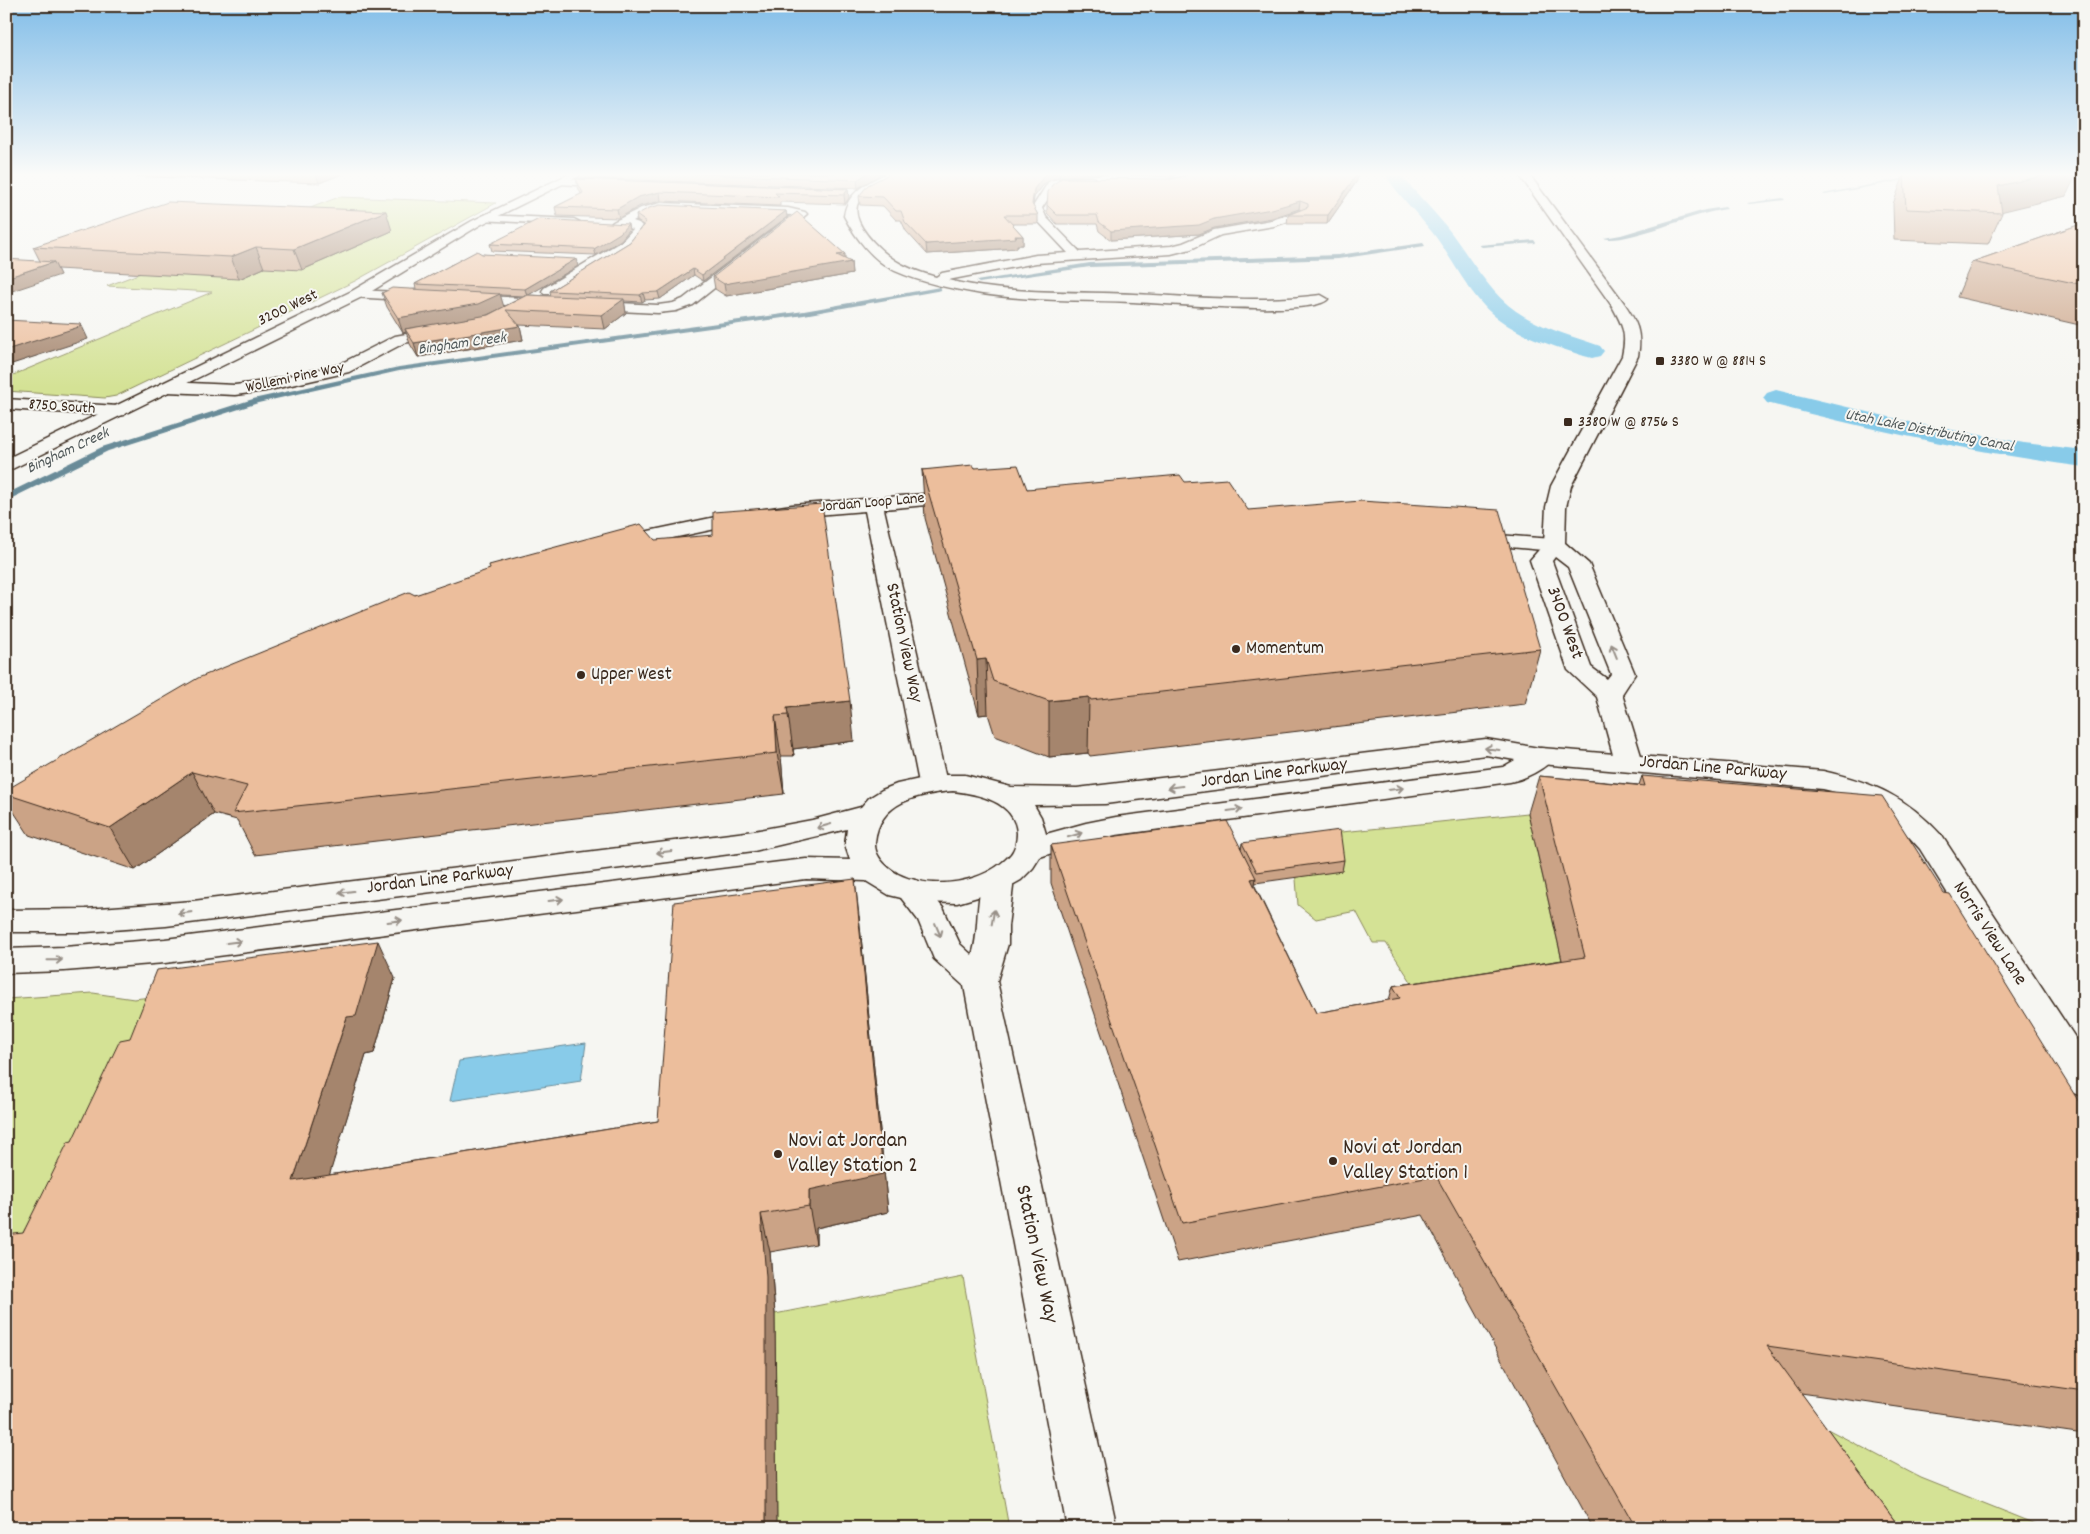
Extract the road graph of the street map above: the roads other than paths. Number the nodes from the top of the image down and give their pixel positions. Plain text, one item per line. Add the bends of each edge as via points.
1 (441, 245) edge
2 (625, 245) edge
3 (762, 245) edge
4 (871, 245) edge
5 (1066, 245) edge
6 (1190, 245) edge
7 (1575, 245) edge
8 (1077, 256) junction
9 (580, 260) edge
10 (599, 261) junction
11 (933, 280) junction
12 (357, 294) junction
13 (436, 298) edge
14 (455, 299) edge
15 (1321, 299) dead end
16 (530, 302) junction
17 (505, 315) edge
18 (461, 328) edge
19 (168, 387) junction
20 (6, 404) edge
21 (118, 411) junction
22 (6, 466) edge
23 (981, 496) edge
24 (873, 503) junction
25 (1452, 538) edge
26 (1554, 545) junction
27 (594, 550) edge
28 (1609, 694) junction
29 (1541, 756) junction
30 (1630, 762) junction
31 (933, 783) junction
32 (1006, 796) junction
33 (1882, 798) joint
34 (871, 812) junction
35 (1029, 850) junction
36 (873, 872) junction
37 (999, 879) junction
38 (911, 890) junction
39 (6, 921) edge
40 (6, 961) edge
41 (980, 981) junction
42 (2084, 1082) edge
43 (1092, 1528) edge

1 - 12 street, 3200 West
2 - 10 street
3 - 16 street via 688,302 676,307
4 - 11 street via 897,268
5 - 8 street
6 - 8 street via 1171,250
7 - 26 street, 3400 West via 1619,306 1630,325 1633,340 1630,356 1561,486
8 - 11 street via 1018,262
9 - 10 street
10 - 16 street
11 - 15 street via 1025,293 1271,304
12 - 13 street
12 - 19 street, 3200 West
14 - 16 street
16 - 17 street
18 - 19 street, Wollemi Pine Way via 400,338 347,367 265,386 235,390
19 - 21 street, 3200 West
20 - 21 street, 8750 South
21 - 22 street, 3200 West
23 - 24 street, Jordan Loop Lane
24 - 27 street, Jordan Loop Lane via 792,510 730,520
24 - 31 street, Station View Way
25 - 26 street
28 -> 26 street, 3400 West via 1623,674 1578,564
26 - 28 street, 3400 West via 1541,560 1580,670
28 - 30 street
29 - 30 street, Jordan Line Parkway
29 -> 32 street, Jordan Line Parkway via 1486,748 1105,796
35 -> 29 street, Jordan Line Parkway via 1116,826 1510,774
30 - 33 street, Jordan Line Parkway via 1823,780
31 - 32 street via 972,784
31 - 34 street via 897,794
32 - 35 street via 1021,807 1029,820 1032,835
33 - 42 street, Norris View Lane via 1910,820 1931,843
34 - 36 street via 860,832 860,852
34 -> 39 street, Jordan Line Parkway via 813,829 754,841 229,907 113,919
35 - 37 street via 1022,861
36 - 38 street via 890,883
40 -> 36 street, Jordan Line Parkway via 165,951 765,873 806,869
37 - 38 street via 972,890 941,894
41 -> 37 street, Station View Way via 992,944
38 -> 41 street via 932,916 946,951
41 - 43 street, Station View Way

